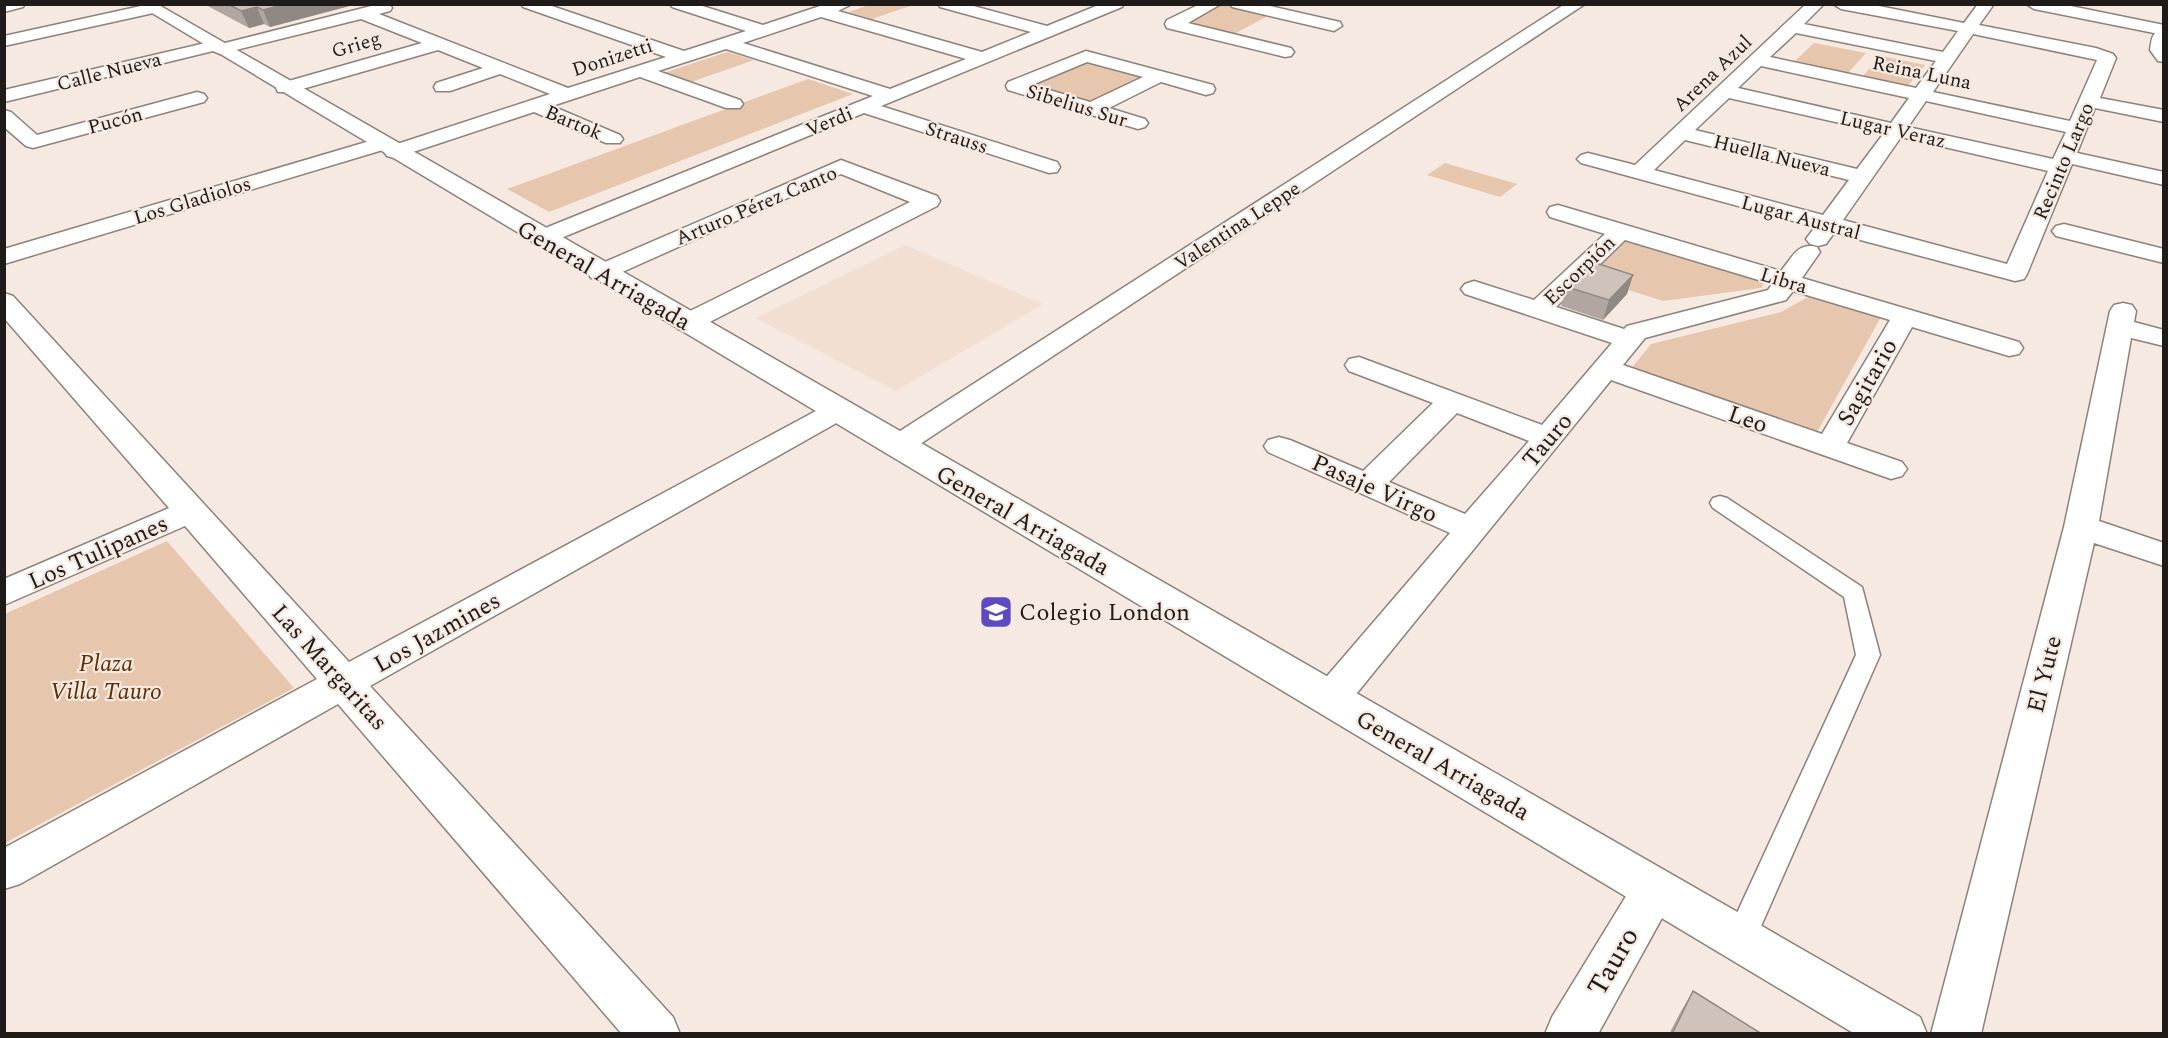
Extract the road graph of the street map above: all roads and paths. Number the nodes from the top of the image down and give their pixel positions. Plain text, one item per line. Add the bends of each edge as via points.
1 (17, 4) edge
2 (396, 4) edge
3 (529, 4) edge
4 (582, 4) edge
5 (678, 4) edge
6 (844, 4) edge
7 (946, 4) edge
8 (1116, 4) edge
9 (1172, 4) edge
10 (1238, 4) edge
11 (1577, 4) edge
12 (1816, 4) edge
13 (1841, 4) edge
14 (1986, 4) edge
15 (2034, 4) edge
16 (2053, 4) edge
17 (4, 7) edge
18 (148, 7) edge
19 (1205, 8) edge
20 (363, 9) edge
21 (822, 12) junction
22 (553, 13) junction
23 (1284, 15) junction
24 (1334, 26) dead end
25 (1792, 27) junction
26 (1969, 29) junction
27 (2163, 30) edge
28 (764, 31) junction
29 (1049, 32) junction
30 (1233, 39) junction
31 (4, 41) edge
32 (726, 43) junction
33 (440, 44) junction
34 (217, 47) junction
35 (1284, 52) dead end
36 (684, 57) junction
37 (987, 57) junction
38 (2163, 57) edge
39 (1948, 58) junction
40 (1758, 60) junction
41 (501, 68) junction
42 (641, 71) junction
43 (1048, 72) junction
44 (1160, 76) junction
45 (442, 87) dead end
46 (285, 88) junction
47 (1206, 89) dead end
48 (1725, 91) junction
49 (568, 95) junction
50 (1922, 95) junction
51 (4, 96) edge
52 (891, 96) junction
53 (197, 98) dead end
54 (2088, 101) junction
55 (733, 104) dead end
56 (535, 106) junction
57 (864, 107) junction
58 (1091, 109) junction
59 (2163, 117) edge
60 (8, 123) edge
61 (1138, 123) dead end
62 (2077, 128) junction
63 (1896, 130) junction
64 (1682, 133) junction
65 (613, 139) dead end
66 (387, 148) junction
67 (1588, 159) dead end
68 (2062, 162) junction
69 (1049, 167) dead end
70 (1639, 173) junction
71 (1863, 177) junction
72 (2163, 179) edge
73 (1558, 212) dead end
74 (1621, 231) junction
75 (2064, 231) dead end
76 (541, 238) junction
77 (1818, 239) junction
78 (4, 256) edge
79 (2163, 256) edge
80 (600, 273) junction
81 (2014, 274) joint
82 (1787, 281) junction
83 (1474, 289) dead end
84 (4, 301) edge
85 (1538, 310) junction
86 (1905, 317) junction
87 (687, 323) junction
88 (2163, 338) edge
89 (1630, 340) junction
90 (2009, 348) dead end
91 (1359, 365) dead end
92 (1606, 369) junction
93 (1452, 400) junction
94 (837, 411) junction
95 (1549, 438) junction
96 (897, 446) junction
97 (1279, 446) dead end
98 (1829, 447) junction
99 (1891, 469) dead end
100 (1367, 485) junction
101 (1720, 503) dead end
102 (191, 511) junction
103 (2080, 526) junction
104 (1472, 530) junction
105 (2163, 555) edge
106 (4, 593) edge
107 (344, 683) junction
108 (1330, 699) junction
109 (4, 870) edge
110 (1655, 889) junction
111 (1740, 939) junction
112 (655, 1034) edge
113 (1570, 1034) edge
114 (1902, 1034) edge
115 (1956, 1034) edge

1 - 17 street
2 - 20 street, Calle Nueva
3 - 22 street
4 - 22 street
5 - 28 street
6 - 21 street, Donizetti
7 - 29 street
8 - 29 street, Verdi
9 - 19 street
10 - 23 street
11 - 96 street, Valentina Leppe
12 - 25 street, Arena Azul
13 - 26 street
14 - 26 street, Tauro
15 - 27 street
16 - 27 street
18 - 31 street
18 - 34 street, General Arriagada
19 - 30 street via 1173,24
20 - 33 street
20 - 34 street, Calle Nueva
21 - 28 street, Donizetti
21 - 37 street
22 - 36 street
23 - 24 street
23 - 30 street
25 - 39 street
25 - 40 street, Arena Azul
26 - 39 street, Tauro
26 - 54 street, Recinto Largo via 2096,53 2106,59
27 - 38 street via 2159,51
28 - 32 street, Donizetti
29 - 37 street, Verdi
30 - 35 street
32 - 36 street, Donizetti
32 - 52 street
33 - 41 street
33 - 46 street, Grieg
34 - 46 street, General Arriagada
34 - 51 street, Calle Nueva
36 - 42 street, Donizetti
37 - 43 street
37 - 52 street, Verdi
39 - 50 street, Tauro
40 - 48 street, Arena Azul
40 - 50 street, Reina Luna
41 - 45 street
41 - 49 street
42 - 49 street, Donizetti
42 - 55 street
43 - 44 street via 1086,56
43 - 58 street, Sibelius Sur via 1015,86
44 - 47 street
44 - 58 street
46 - 66 street, General Arriagada
48 - 63 street, Lugar Veraz
48 - 64 street, Arena Azul
49 - 56 street, Donizetti
50 - 62 street, Reina Luna
50 - 63 street, Tauro
52 - 57 street, Verdi
53 - 60 street, Pucón via 33,142
54 - 59 street
54 - 62 street, Recinto Largo
56 - 65 street, Bartok
56 - 66 street, Donizetti
57 - 69 street, Strauss
57 - 76 street, Verdi
58 - 61 street, Sibelius Sur
62 - 68 street, Recinto Largo
63 - 68 street, Lugar Veraz
63 - 71 street, Tauro
64 - 70 street, Arena Azul
64 - 71 street, Huella Nueva
66 - 76 street, General Arriagada
66 - 78 street, Los Gladiolos
67 - 70 street, Lugar Austral
68 - 72 street, Lugar Veraz
68 - 81 street, Recinto Largo
70 - 77 street, Lugar Austral
71 - 77 street, Tauro
73 - 74 street, Libra
74 - 82 street, Libra
74 - 85 street, Escorpión
75 - 79 street
76 - 80 street, General Arriagada
77 - 81 street, Lugar Austral
77 - 82 street, Tauro
80 - 87 street, General Arriagada
80 - 87 street, Arturo Pérez Canto via 841,166 929,201
82 - 86 street, Libra
82 - 89 street, Tauro via 1777,295 1636,332
83 - 85 street
84 - 102 street, Las Margaritas
85 - 89 street
86 - 90 street, Libra
86 - 98 street, Sagitario
87 - 94 street, General Arriagada
88 - 103 street, El Yute via 2122,319
89 - 92 street, Tauro
91 - 93 street
92 - 95 street, Tauro
92 - 98 street, Leo
93 - 95 street
93 - 100 street
94 - 96 street, General Arriagada
94 - 107 street, Los Jazmines
95 - 104 street, Tauro
96 - 108 street, General Arriagada
97 - 100 street, Pasaje Virgo
98 - 99 street, Leo
100 - 104 street, Pasaje Virgo
101 - 111 lane via 1854,593 1868,656
102 - 106 street, Los Tulipanes
102 - 107 street, Las Margaritas
103 - 105 street
103 - 115 street, El Yute
104 - 108 street, Tauro
107 - 109 street, Los Jazmines
107 - 112 street, Las Margaritas
108 - 110 street, General Arriagada
110 - 111 street, General Arriagada
110 - 113 street, Tauro
111 - 114 street, General Arriagada

